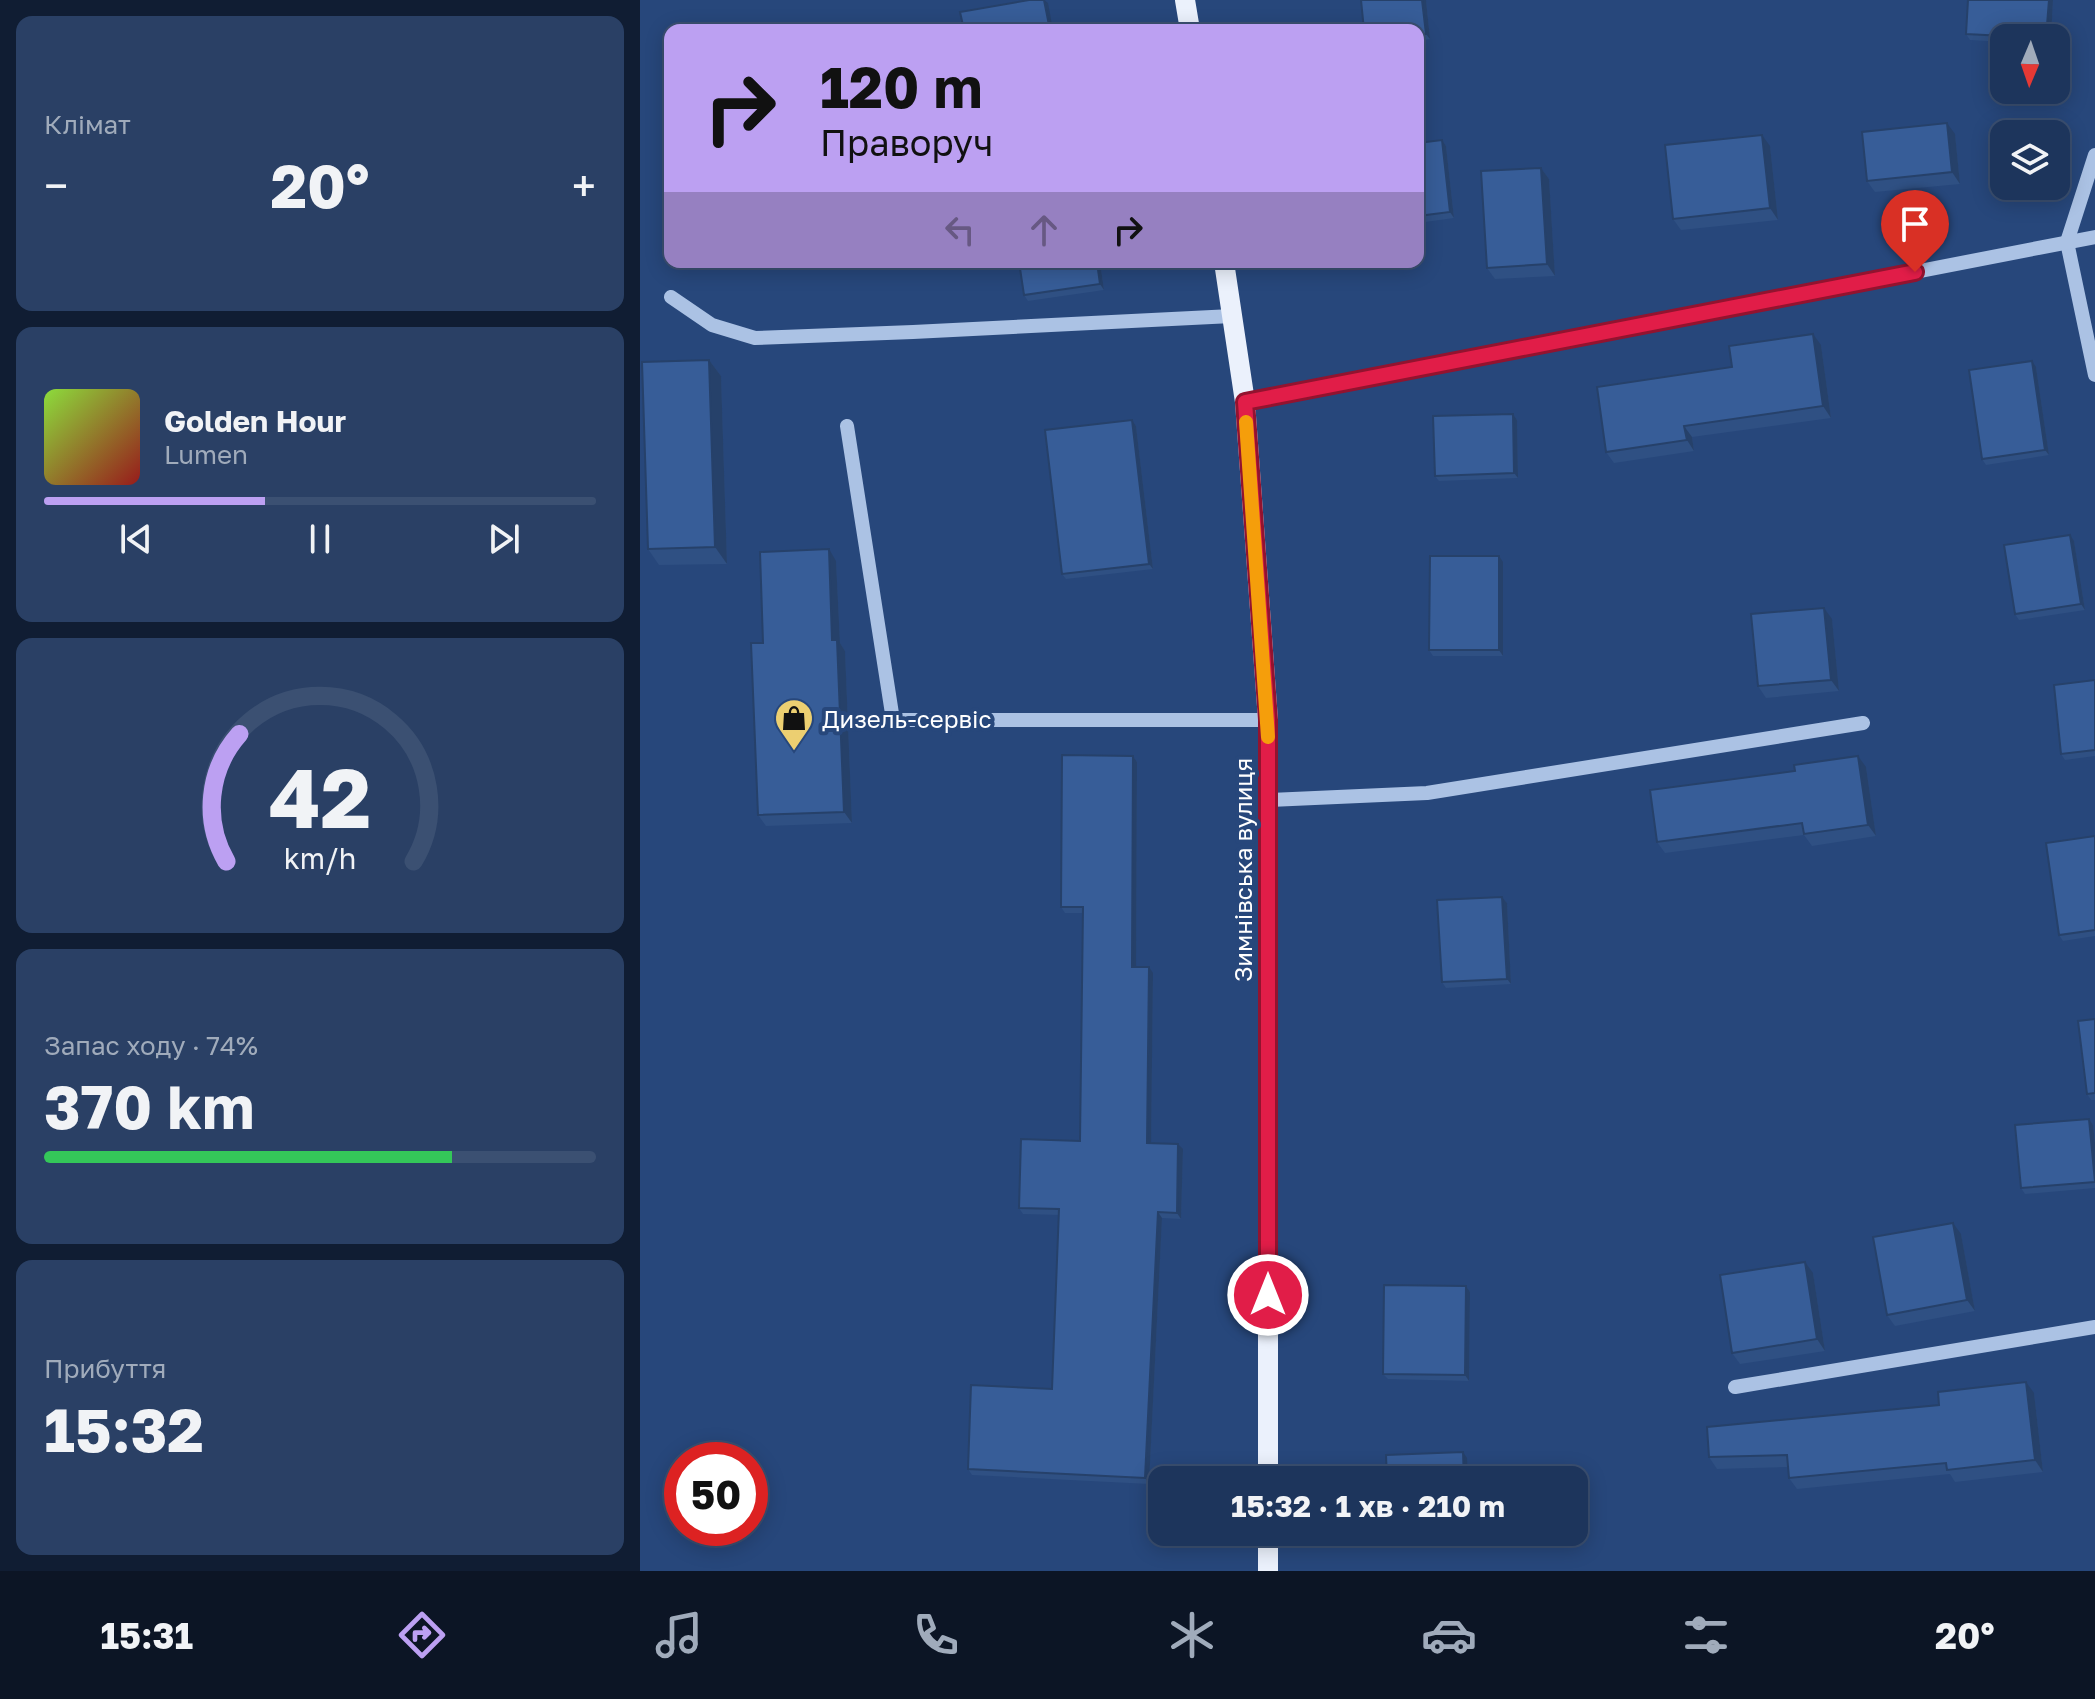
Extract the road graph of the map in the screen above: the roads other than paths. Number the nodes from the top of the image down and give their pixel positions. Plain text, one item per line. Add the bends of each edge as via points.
1 (1185, 0) edge
2 (1189, 24) edge
3 (2095, 155) edge
4 (2095, 237) edge
5 (2067, 242) junction
6 (1225, 268) edge
7 (671, 297) dead end
8 (1232, 316) junction
9 (2095, 375) edge
10 (1245, 402) junction
11 (847, 426) dead end
12 (1268, 720) junction
13 (1863, 723) dead end
14 (1268, 800) junction
15 (2095, 1327) edge
16 (1735, 1387) dead end
17 (1268, 1466) edge
18 (1268, 1546) edge
19 (1268, 1571) edge

1 - 2 main road
3 - 5 street
4 - 5 street
5 - 9 street
5 - 10 street
6 - 8 main road, Зимнівська вулиця
7 - 8 street via 712,325 755,338
8 - 10 main road, Зимнівська вулиця
10 - 12 main road, Зимнівська вулиця
11 - 12 street via 893,720
12 - 14 main road, Зимнівська вулиця
13 - 14 street via 1427,793
14 - 17 main road, Зимнівська вулиця
15 - 16 street
18 - 19 main road

